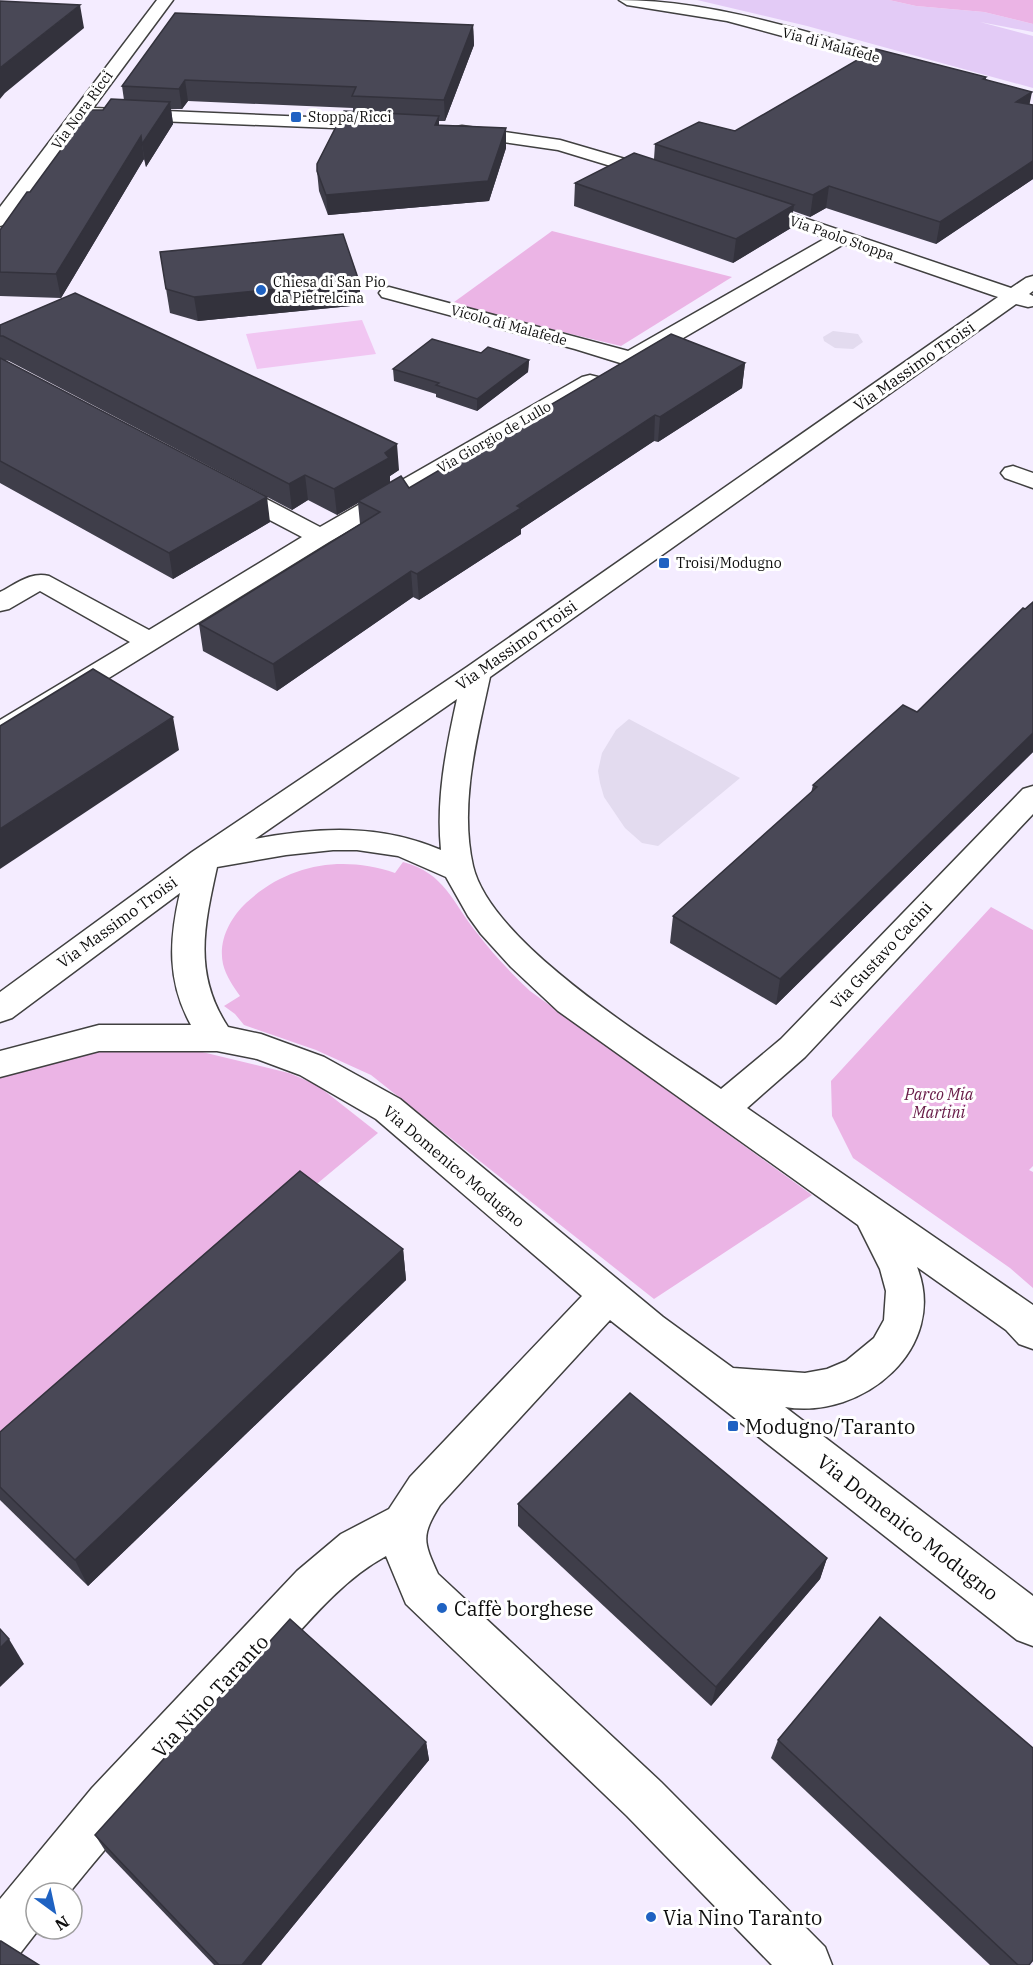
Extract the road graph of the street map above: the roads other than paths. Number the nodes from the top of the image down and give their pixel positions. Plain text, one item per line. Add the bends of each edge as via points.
1 (165, 0) edge
2 (627, 0) edge
3 (925, 70) edge
4 (80, 113) junction
5 (405, 126) edge
6 (440, 128) edge
7 (678, 181) edge
8 (732, 200) edge
9 (0, 220) edge
10 (841, 238) junction
11 (1033, 282) edge
12 (388, 293) dead end
13 (1023, 299) edge
14 (630, 359) junction
15 (206, 477) edge
16 (320, 537) junction
17 (0, 603) edge
18 (149, 641) junction
19 (477, 673) junction
20 (0, 733) edge
21 (1033, 796) edge
22 (203, 860) junction
23 (458, 870) junction
24 (0, 1009) edge
25 (217, 1038) junction
26 (0, 1064) edge
27 (723, 1108) junction
28 (870, 1212) junction
29 (608, 1295) junction
30 (1033, 1332) edge
31 (726, 1386) junction
32 (404, 1524) junction
33 (1033, 1624) edge
34 (46, 1881) edge
35 (24, 1908) edge
36 (0, 1938) edge
37 (807, 1965) edge

1 - 4 street, Via Nora Ricci
2 - 3 street, Via di Malafede via 728,17
4 - 5 street
4 - 9 street, Via Nora Ricci
6 - 7 street via 561,145
8 - 10 street, Via Paolo Stoppa
10 - 13 street, Via Paolo Stoppa
10 - 14 street, Via Giorgio de Lullo
11 - 13 street, Via Massimo Troisi
12 - 14 street, Vicolo di Malafede
13 - 19 street, Via Massimo Troisi
14 - 16 street, Via Giorgio de Lullo
15 - 16 street
16 - 18 street, Via Giorgio de Lullo
17 - 18 street via 40,581
18 - 20 street, Via Giorgio de Lullo
19 - 22 street, Via Massimo Troisi
19 - 23 street via 461,748 452,821
21 - 27 street, Via Gustavo Cacini via 794,1048
22 - 23 street via 280,845 368,840 403,847
22 - 24 street, Via Massimo Troisi
22 - 25 street via 188,932 187,976 202,1019
23 - 27 street via 480,909 522,961 570,1002
25 - 26 street, Via Domenico Modugno via 99,1038
25 - 29 street, Via Domenico Modugno via 261,1047 312,1066 388,1109
27 - 28 street
28 - 30 street via 1020,1318
28 - 31 street via 900,1270 906,1301 902,1330 881,1359 853,1378 809,1391
29 - 31 street, Via Domenico Modugno
29 - 32 street via 425,1491
31 - 33 street, Via Domenico Modugno
32 - 34 street, Via Nino Taranto via 356,1549 313,1586 109,1805
32 - 37 street via 405,1549 422,1589 644,1799
35 - 36 street, Via Nino Taranto

